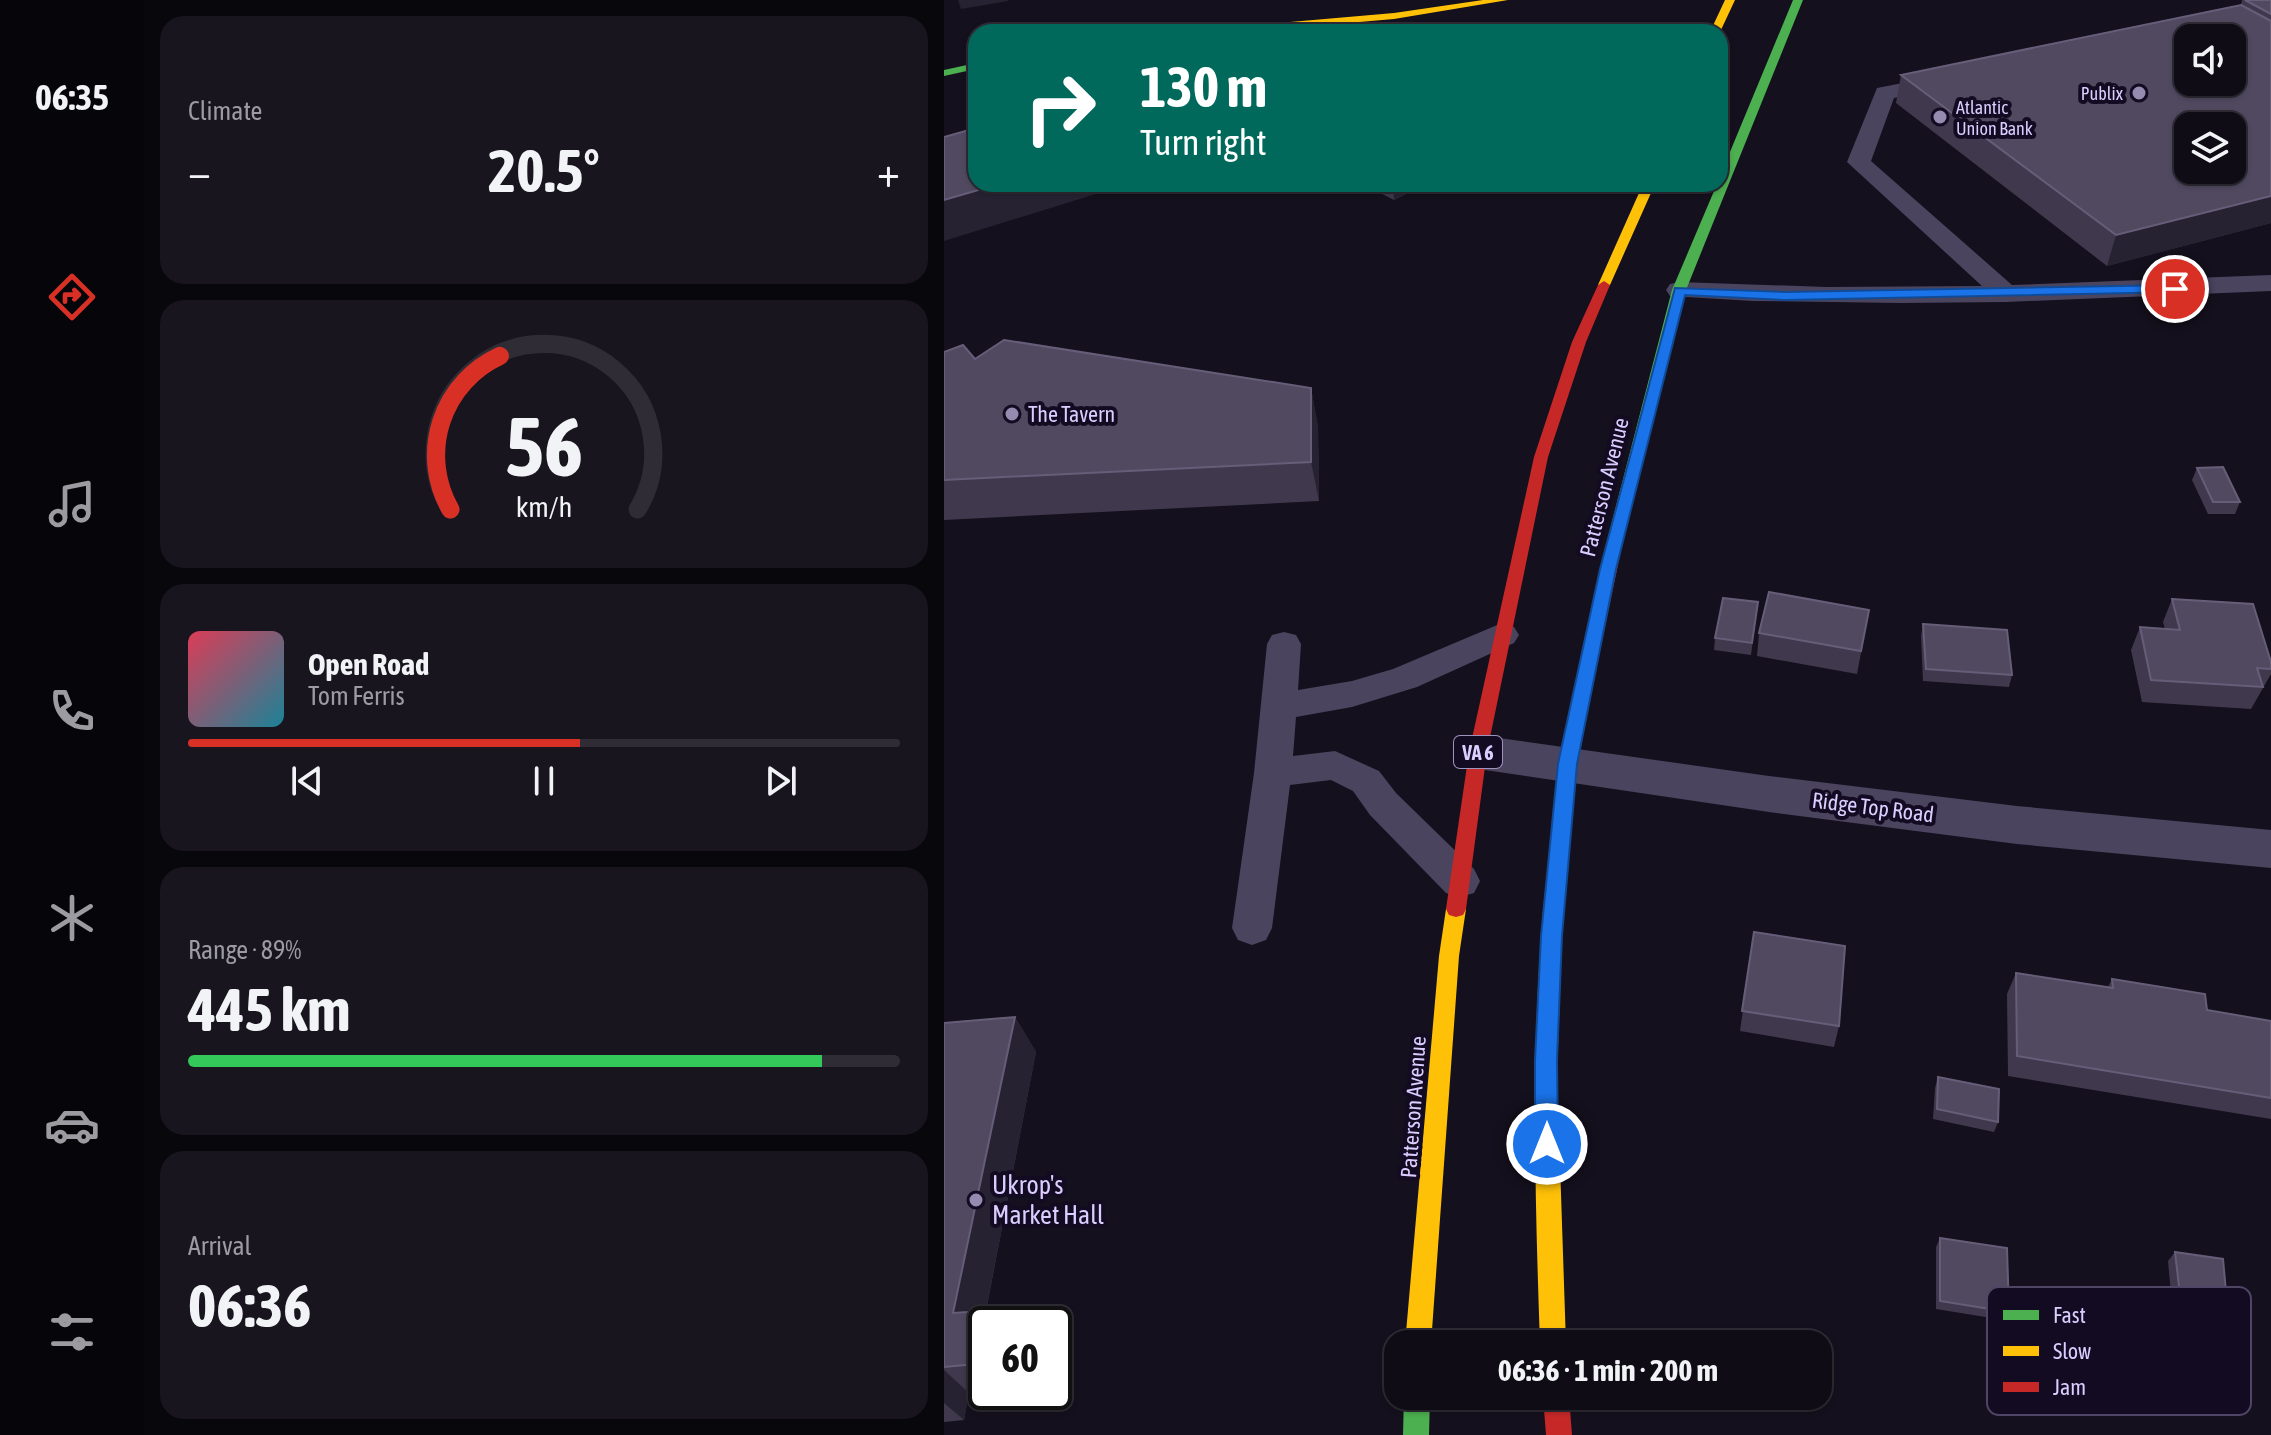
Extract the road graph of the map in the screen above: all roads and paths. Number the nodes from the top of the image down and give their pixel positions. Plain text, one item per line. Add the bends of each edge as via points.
1 (1382, 0) edge
2 (1503, 0) edge
3 (1730, 0) edge
4 (1798, 0) edge
5 (1263, 24) edge
6 (1281, 24) edge
7 (1719, 24) edge
8 (968, 68) edge
9 (944, 73) edge
10 (1971, 75) edge
11 (1728, 171) edge
12 (1645, 192) edge
13 (1719, 192) edge
14 (2271, 283) edge
15 (1679, 290) junction
16 (2006, 294) junction
17 (1502, 635) junction
18 (1284, 644) dead end
19 (1278, 707) junction
20 (1478, 752) junction
21 (1567, 764) junction
22 (1273, 773) junction
23 (2271, 849) edge
24 (1460, 881) junction
25 (1252, 928) dead end
26 (1419, 1330) edge
27 (1552, 1330) edge
28 (1417, 1410) edge
29 (1557, 1410) edge
30 (1416, 1435) edge
31 (1559, 1435) edge

1 - 5 main road
2 - 6 main road via 1394,16
3 - 7 main road
4 - 11 main road, Patterson Avenue
8 - 9 main road
10 - 16 lane via 1885,93 1859,162
12 - 17 main road, Patterson Avenue / VA 6 via 1561,394 1526,517
13 - 15 main road, Patterson Avenue
14 - 16 lane
15 - 16 lane via 1785,296
15 - 21 main road, Patterson Avenue via 1603,590
17 - 19 lane via 1405,678
17 - 20 main road, Patterson Avenue / VA 6
18 - 19 lane
19 - 22 lane
20 - 21 street, Ridge Top Road
20 - 24 main road, Patterson Avenue / VA 6
21 - 23 street, Ridge Top Road via 2017,825
21 - 27 main road, Patterson Avenue via 1546,1060
22 - 24 lane via 1335,765 1366,781
22 - 25 lane
24 - 26 main road, Patterson Avenue / VA 6 via 1449,956
28 - 30 main road
29 - 31 main road

